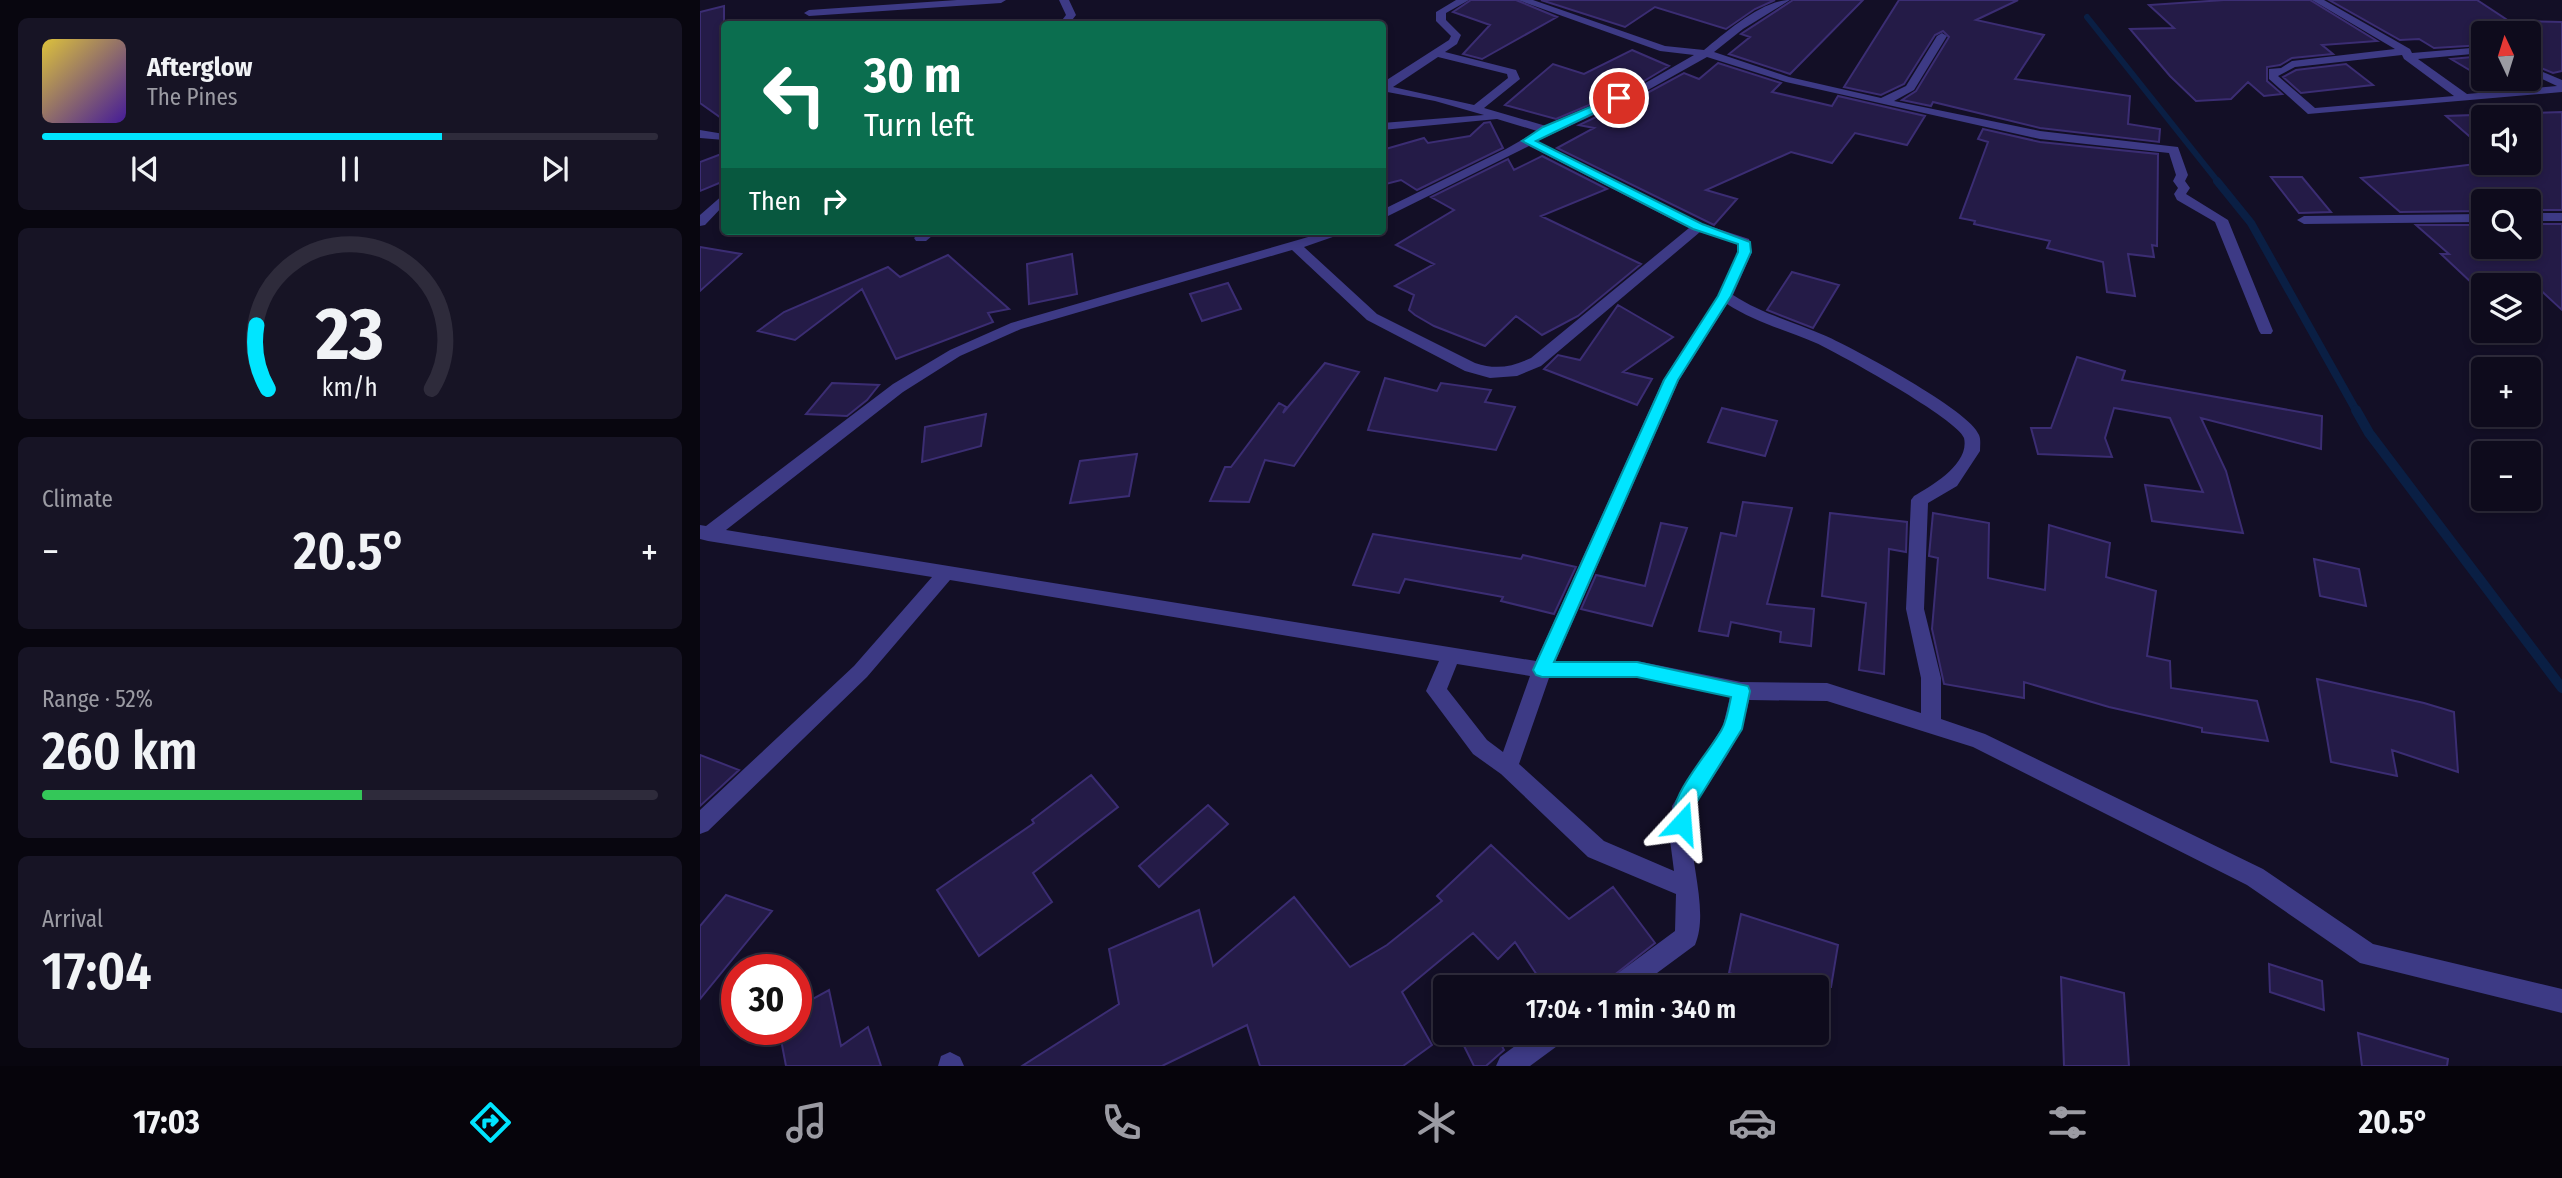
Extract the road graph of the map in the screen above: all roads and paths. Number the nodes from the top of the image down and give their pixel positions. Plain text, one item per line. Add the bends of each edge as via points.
1 (820, 0) edge
2 (1001, 0) edge
3 (1064, 0) edge
4 (1464, 0) edge
5 (1523, 0) edge
6 (1786, 0) edge
7 (2317, 0) edge
8 (809, 13) junction
9 (814, 21) edge
10 (1066, 21) edge
11 (1942, 36) dead end
12 (2471, 51) edge
13 (1435, 53) junction
14 (1706, 53) junction
15 (2407, 54) junction
16 (2541, 75) edge
17 (1386, 86) edge
18 (2562, 86) edge
19 (1386, 89) edge
20 (2466, 99) junction
21 (1882, 102) junction
22 (1476, 109) junction
23 (1506, 117) junction
24 (1386, 127) edge
25 (1547, 130) junction
26 (700, 134) edge
27 (721, 137) edge
28 (1528, 141) junction
29 (721, 201) edge
30 (1386, 213) edge
31 (2541, 217) edge
32 (2562, 217) edge
33 (2471, 218) edge
34 (2304, 220) dead end
35 (700, 222) edge
36 (1698, 227) junction
37 (1330, 235) edge
38 (1295, 246) junction
39 (1725, 296) junction
40 (2266, 331) dead end
41 (704, 533) edge
42 (947, 572) junction
43 (1451, 654) junction
44 (1542, 670) junction
45 (1741, 691) junction
46 (1931, 725) junction
47 (1508, 767) junction
48 (700, 824) edge
49 (1686, 888) junction
50 (1635, 975) edge
51 (2562, 1001) edge
52 (1537, 1045) edge
53 (1509, 1066) edge

1 - 8 street
2 - 8 street
3 - 10 street via 1071,15
4 - 13 street via 1441,12 1441,21 1456,35
5 - 14 street via 1664,49
6 - 14 street via 1738,27
7 - 15 street
8 - 9 street
11 - 21 street via 1910,88
12 - 15 street
13 - 17 street
13 - 22 street via 1512,72 1514,79
14 - 21 street via 1786,79
14 - 25 street via 1644,88
15 - 20 street
15 - 20 street via 2292,64 2284,71 2273,71 2273,76 2312,112
16 - 18 street
18 - 20 street
19 - 22 street
21 - 40 street via 2040,135 2174,150 2183,200 2221,220
22 - 23 street
23 - 24 street
23 - 25 street
25 - 28 street
26 - 27 street
28 - 30 street
28 - 36 street
29 - 35 street
31 - 32 street
33 - 34 street
36 - 38 street via 1536,362 1517,371 1490,373 1371,317
36 - 39 street via 1744,242 1745,252
37 - 38 street
38 - 41 street via 1016,326 956,353 898,388
39 - 44 street via 1671,380
39 - 46 street via 1752,314 1822,340 1874,368 1959,420 1972,436 1972,451 1951,482 1920,500 1915,609 1931,678
41 - 42 street
42 - 43 street
42 - 48 street via 873,659
43 - 44 street
43 - 47 street via 1436,691 1480,747
44 - 45 street via 1637,669
44 - 47 street
45 - 46 street via 1827,692
45 - 49 street via 1733,729 1683,806
46 - 51 street via 1978,740 2255,877 2368,955
47 - 49 street via 1596,849
49 - 50 street via 1687,937
52 - 53 street

